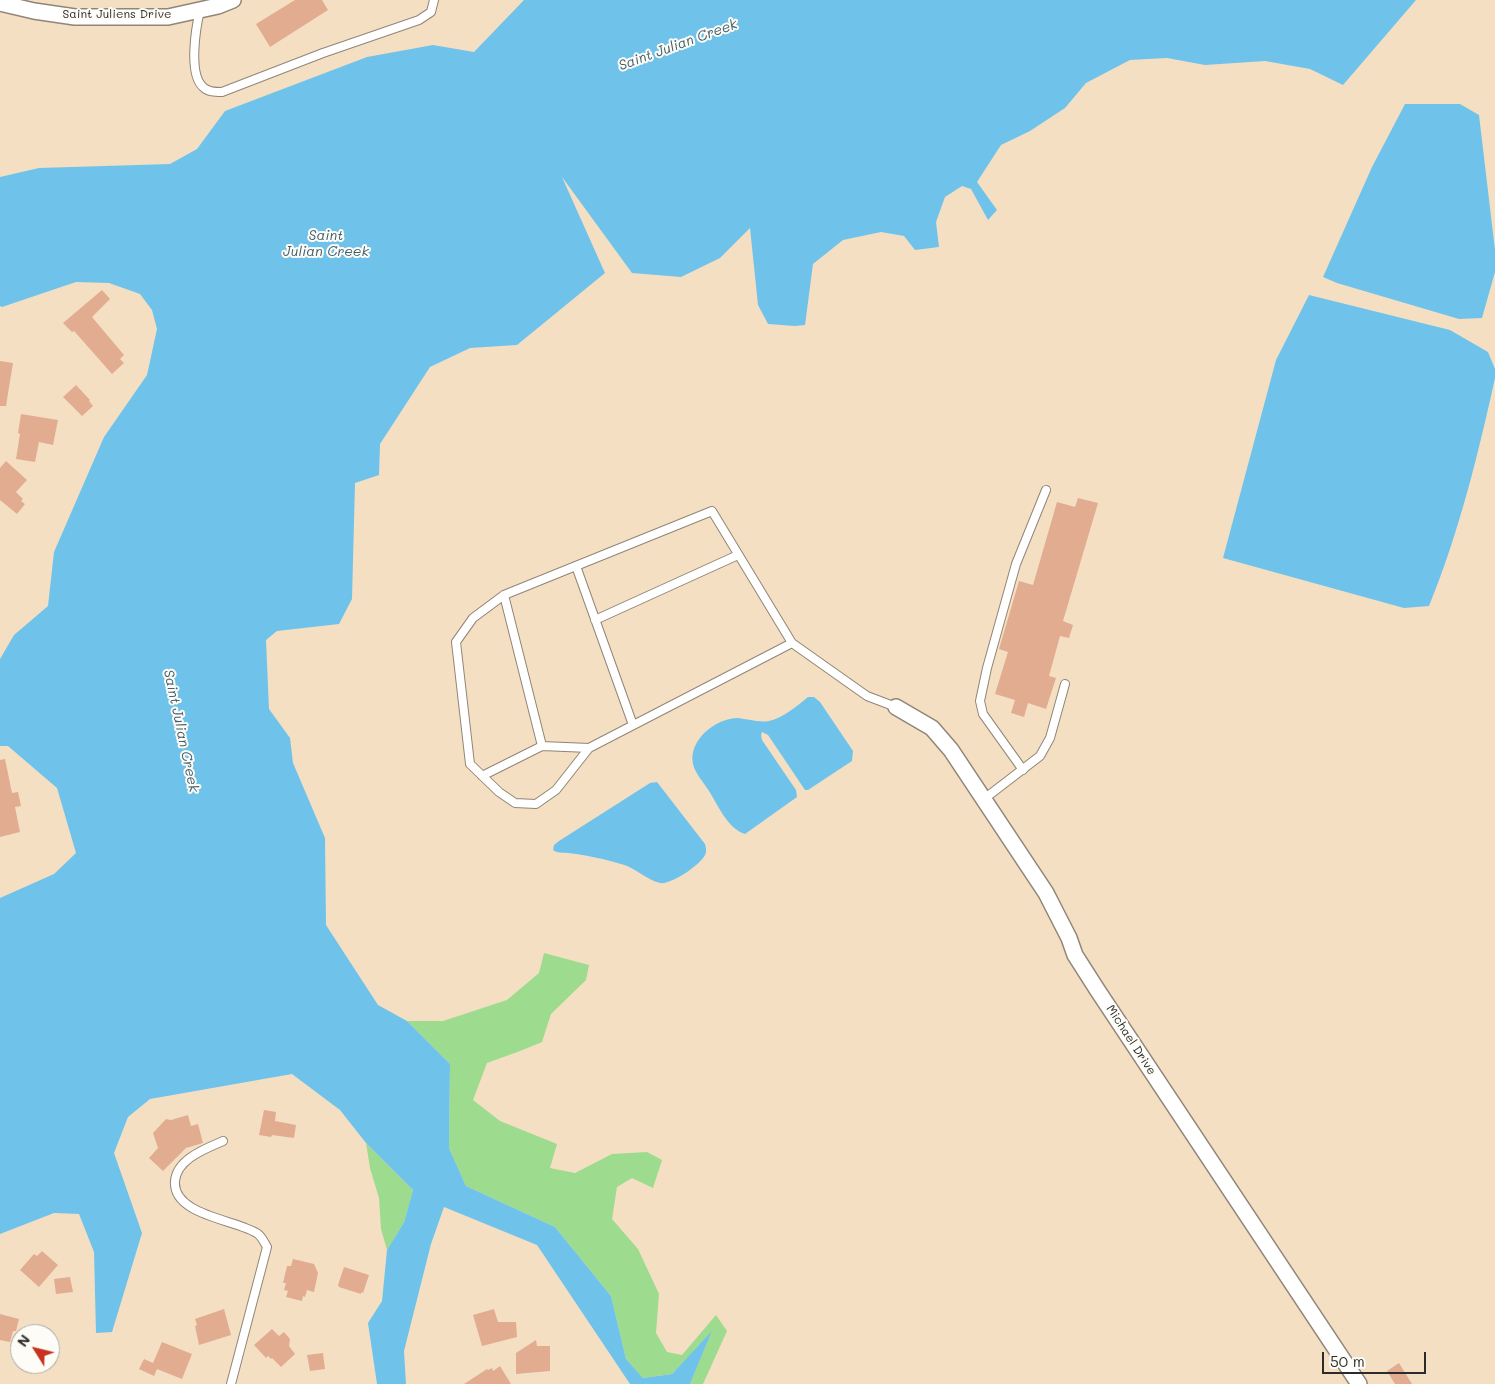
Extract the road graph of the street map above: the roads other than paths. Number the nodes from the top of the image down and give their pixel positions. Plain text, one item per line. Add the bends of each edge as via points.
1 (233, 0) edge
2 (434, 0) edge
3 (0, 3) edge
4 (197, 5) edge
5 (1046, 490) dead end
6 (738, 555) junction
7 (576, 566) junction
8 (504, 595) junction
9 (595, 620) junction
10 (792, 643) junction
11 (1065, 684) dead end
12 (896, 707) joint
13 (633, 725) junction
14 (542, 746) junction
15 (588, 748) junction
16 (1023, 770) junction
17 (482, 776) junction
18 (984, 800) junction
19 (223, 1141) dead end
20 (231, 1384) edge
21 (1359, 1384) edge

1 - 4 street, Saint Juliens Drive via 218,6
2 - 4 lane via 430,12 419,20 222,92 206,90 198,80 195,55
3 - 4 street, Saint Juliens Drive via 75,17 168,16
5 - 16 lane via 1016,564 980,701 983,714
6 - 7 lane via 712,511
6 - 9 lane
6 - 10 lane
7 - 8 lane
7 - 9 lane
8 - 14 lane
8 - 17 lane via 473,618 456,642 470,764
9 - 13 lane
10 - 12 lane via 866,696
10 - 13 lane
11 - 16 lane via 1050,738 1040,756
12 - 18 street, Michael Drive via 932,728 951,750
13 - 15 lane
14 - 15 lane
14 - 17 lane
15 - 17 lane via 556,790 536,804 515,803
16 - 18 lane
18 - 21 street, Michael Drive via 1046,893 1084,970
19 - 20 lane via 191,1157 176,1173 175,1186 182,1200 201,1213 249,1229 260,1235 267,1246

